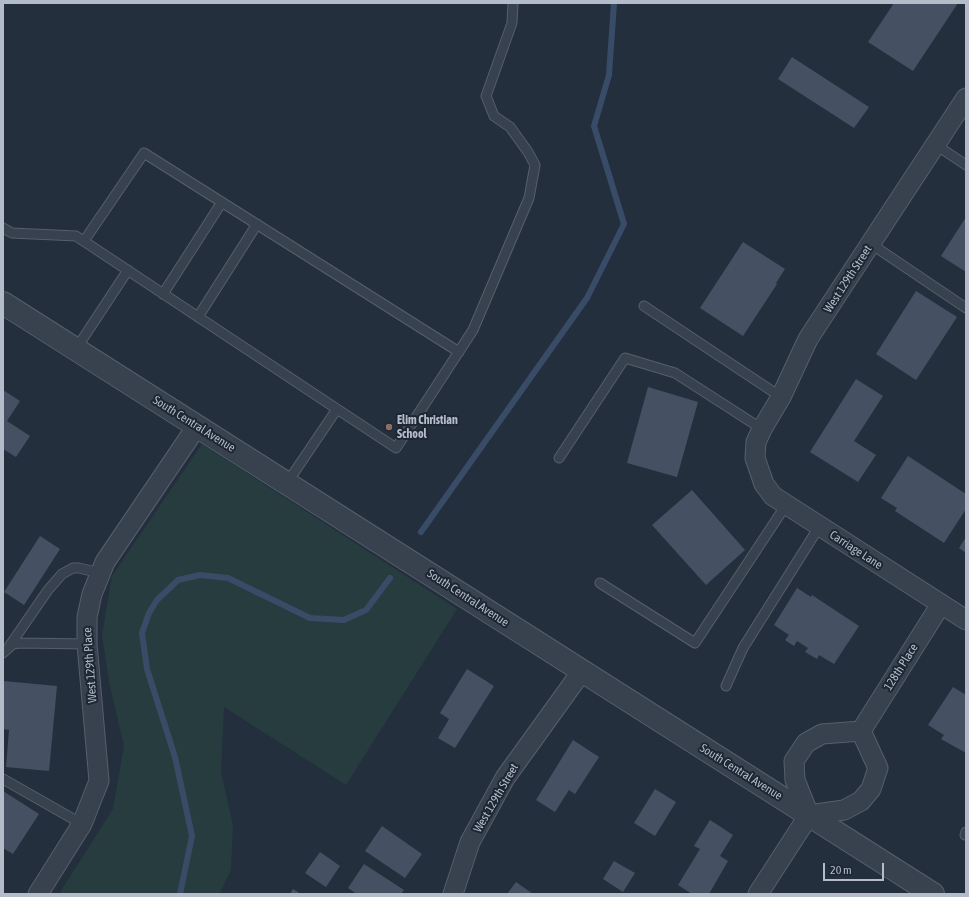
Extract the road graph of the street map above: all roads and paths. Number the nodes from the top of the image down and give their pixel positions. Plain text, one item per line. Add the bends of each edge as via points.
1 (513, 3) edge
2 (966, 98) edge
3 (936, 145) junction
4 (966, 165) edge
5 (222, 202) junction
6 (257, 224) junction
7 (3, 228) edge
8 (84, 242) junction
9 (871, 244) junction
10 (128, 270) junction
11 (163, 294) junction
12 (3, 303) edge
13 (644, 306) dead end
14 (966, 308) edge
15 (198, 317) junction
16 (76, 349) junction
17 (459, 352) junction
18 (781, 397) junction
19 (337, 409) junction
20 (197, 426) junction
21 (762, 429) junction
22 (559, 458) dead end
23 (758, 470) joint
24 (287, 483) junction
25 (786, 505) junction
26 (819, 526) junction
27 (100, 573) junction
28 (600, 583) dead end
29 (941, 604) junction
30 (966, 620) edge
31 (87, 644) junction
32 (6, 650) edge
33 (582, 671) junction
34 (726, 686) dead end
35 (861, 731) junction
36 (3, 779) edge
37 (809, 815) junction
38 (82, 824) junction
39 (38, 894) edge
40 (453, 894) edge
41 (758, 894) edge
42 (933, 894) edge

1 - 17 lane via 512,23 486,96 494,116 510,127 535,165 529,198 473,330
2 - 3 street, West 129th Street
3 - 4 lane
3 - 9 street, West 129th Street
5 - 6 lane
5 - 8 lane via 144,153
5 - 11 lane
6 - 15 lane
6 - 17 lane
7 - 8 lane via 12,233 76,236
8 - 10 lane
9 - 14 lane
9 - 18 street, West 129th Street via 808,339
10 - 11 lane
10 - 16 lane
11 - 15 lane
12 - 16 street, South Central Avenue
13 - 18 lane
15 - 19 lane
16 - 20 street, South Central Avenue
17 - 19 lane via 396,448
18 - 21 street, West 129th Street
19 - 24 lane
20 - 24 street, South Central Avenue
20 - 27 street, West 129th Place
21 - 22 lane via 675,373 625,358
21 - 23 street, West 129th Street via 756,442 755,458
23 - 25 street, Carriage Lane via 772,496
24 - 33 street, South Central Avenue
25 - 26 street, Carriage Lane
25 - 28 lane via 695,643
26 - 29 street, Carriage Lane
26 - 34 lane via 743,648
27 - 31 street, West 129th Place via 87,617
27 - 32 lane via 79,568 62,574
29 - 30 street, Carriage Lane
29 - 35 street, 128th Place
31 - 32 lane via 19,643
31 - 38 street, West 129th Place via 99,781
33 - 37 street, South Central Avenue
33 - 40 street, West 129th Street via 505,778 470,842
35 - 37 street via 878,768 871,789 861,801 844,810
35 - 37 street via 822,734 806,743 794,761 794,780
36 - 38 lane
37 - 41 street
37 - 42 street, South Central Avenue
38 - 39 street, West 129th Place

